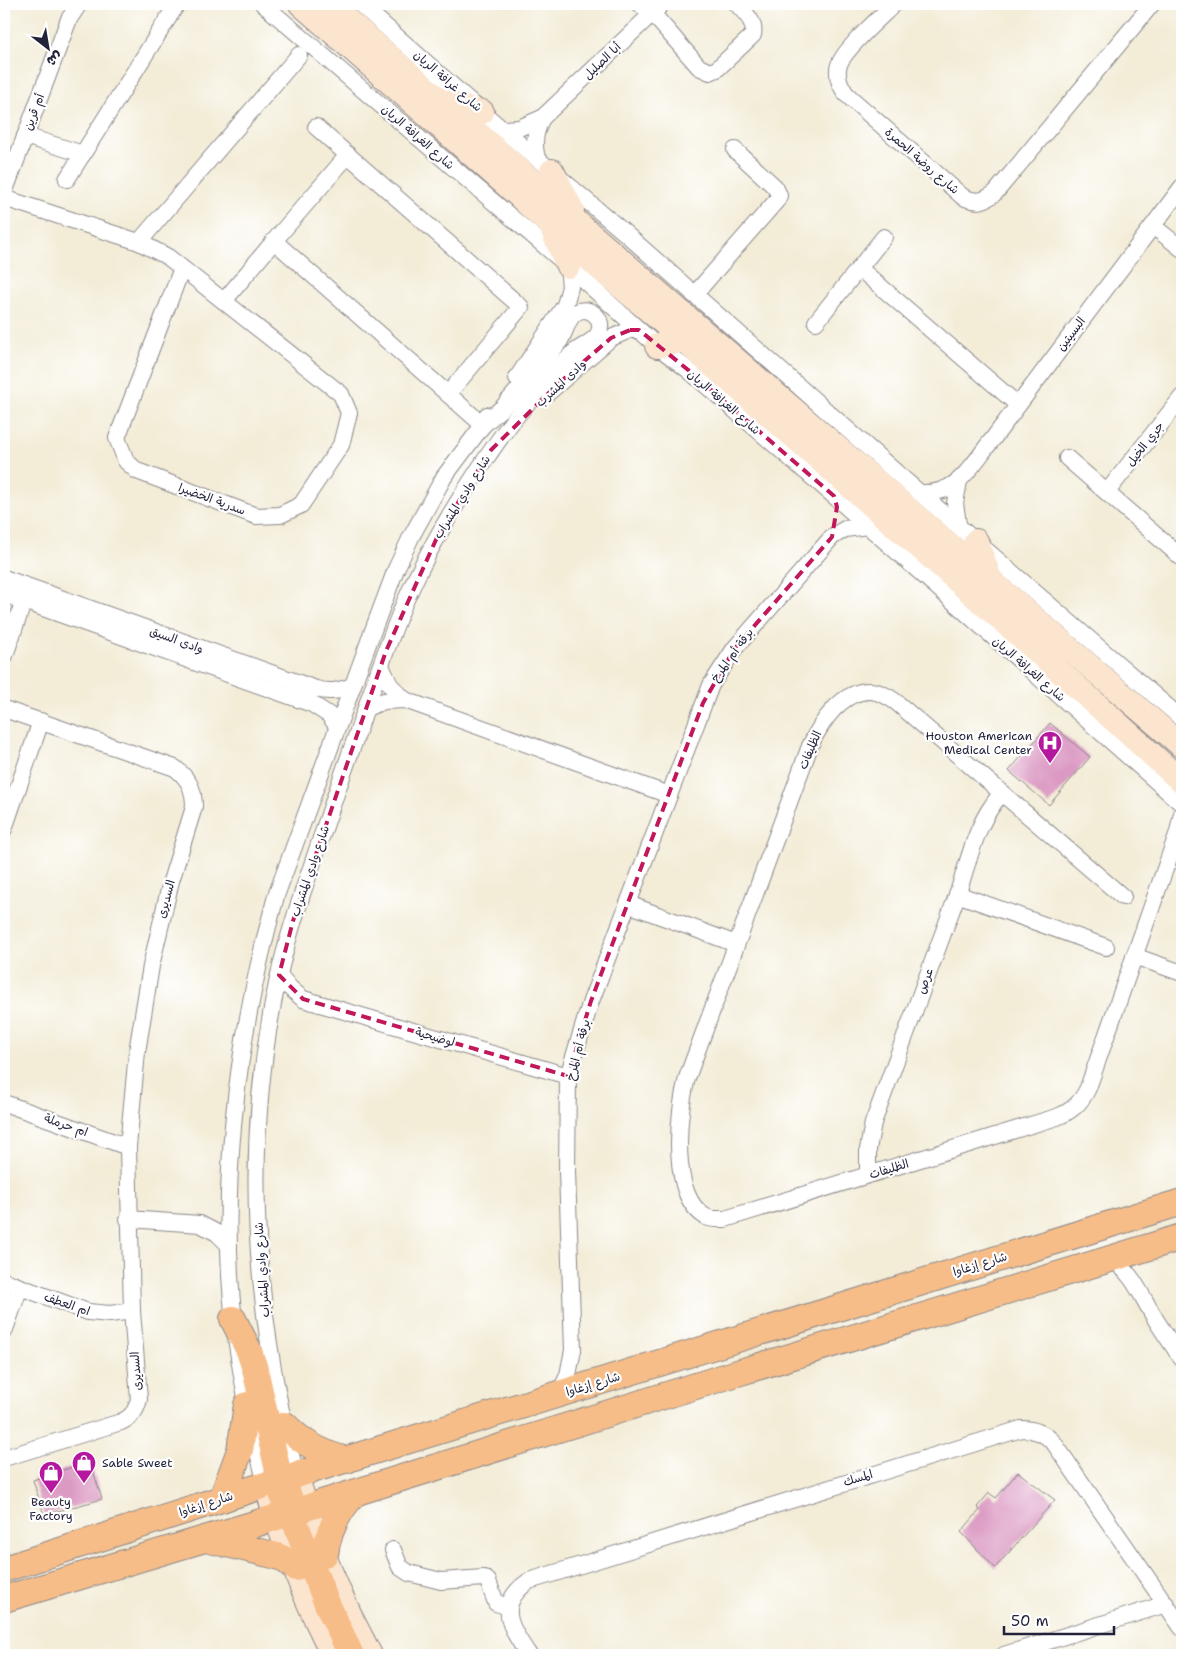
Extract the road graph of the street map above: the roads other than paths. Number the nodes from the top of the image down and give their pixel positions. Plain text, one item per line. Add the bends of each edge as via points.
1 (79, 4) edge
2 (177, 4) edge
3 (263, 4) edge
4 (301, 4) edge
5 (329, 4) edge
6 (360, 4) edge
7 (737, 4) edge
8 (894, 4) edge
9 (1152, 4) edge
10 (651, 7) edge
11 (299, 55) dead end
12 (440, 100) junction
13 (482, 112) junction
14 (542, 118) junction
15 (316, 127) dead end
16 (503, 129) junction
17 (25, 136) junction
18 (734, 150) dead end
19 (83, 154) junction
20 (348, 154) junction
21 (544, 165) junction
22 (67, 180) dead end
23 (1182, 187) edge
24 (4, 193) edge
25 (4, 198) edge
26 (550, 225) junction
27 (580, 225) junction
28 (1153, 226) junction
29 (884, 237) dead end
30 (274, 241) junction
31 (139, 242) junction
32 (1182, 249) edge
33 (568, 266) junction
34 (182, 268) junction
35 (859, 268) junction
36 (694, 295) junction
37 (224, 301) junction
38 (816, 322) dead end
39 (639, 330) junction
40 (684, 340) junction
41 (657, 346) junction
42 (448, 394) junction
43 (1182, 397) edge
44 (1018, 405) junction
45 (483, 424) junction
46 (491, 450) junction
47 (1067, 458) dead end
48 (866, 471) junction
49 (959, 481) junction
50 (913, 487) junction
51 (1107, 492) junction
52 (834, 496) junction
53 (958, 524) junction
54 (868, 526) junction
55 (832, 538) junction
56 (976, 541) junction
57 (1182, 558) edge
58 (4, 578) edge
59 (991, 580) junction
60 (4, 594) edge
61 (26, 594) junction
62 (4, 658) edge
63 (381, 666) junction
64 (352, 686) junction
65 (1078, 686) junction
66 (1052, 689) junction
67 (404, 700) junction
68 (366, 708) junction
69 (4, 709) edge
70 (1182, 719) edge
71 (41, 721) junction
72 (338, 726) junction
73 (1182, 746) edge
74 (1182, 782) edge
75 (1001, 794) junction
76 (669, 795) junction
77 (1182, 804) edge
78 (1182, 813) edge
79 (4, 829) edge
80 (1178, 838) edge
81 (957, 894) junction
82 (1123, 897) dead end
83 (628, 904) junction
84 (736, 944) junction
85 (1106, 946) dead end
86 (1134, 956) junction
87 (1182, 973) edge
88 (279, 976) junction
89 (303, 999) junction
90 (272, 1010) junction
91 (568, 1076) junction
92 (4, 1103) edge
93 (128, 1147) junction
94 (868, 1175) junction
95 (229, 1201) junction
96 (1182, 1202) edge
97 (128, 1219) junction
98 (200, 1224) junction
99 (1182, 1236) edge
100 (228, 1245) junction
101 (1145, 1248) junction
102 (1110, 1258) junction
103 (4, 1281) edge
104 (1136, 1285) junction
105 (20, 1287) junction
106 (132, 1311) junction
107 (233, 1319) junction
108 (4, 1332) edge
109 (573, 1350) junction
110 (1182, 1359) edge
111 (671, 1360) junction
112 (599, 1382) junction
113 (559, 1395) junction
114 (247, 1405) junction
115 (285, 1425) junction
116 (4, 1458) edge
117 (347, 1460) junction
118 (355, 1492) junction
119 (286, 1497) junction
120 (222, 1500) junction
121 (207, 1539) junction
122 (393, 1550) dead end
123 (325, 1554) junction
124 (295, 1568) junction
125 (4, 1569) edge
126 (43, 1588) junction
127 (4, 1599) edge
128 (1166, 1604) junction
129 (510, 1607) junction
130 (1182, 1628) edge
131 (333, 1655) edge
132 (351, 1655) edge
133 (370, 1655) edge
134 (528, 1655) edge
135 (1004, 1655) edge

1 - 17 street, أم قرين via 69,18
2 - 19 street
3 - 33 street, شارع الغرافة الريان
4 - 26 main road, شارع الغرافة الريان
5 - 12 main road
6 - 13 street, شارع غرافة الريان
7 - 10 street via 752,22 754,31 717,69 710,72 699,67
8 - 9 street, شارع روضة الحمرة via 844,55 838,68 838,82 846,94 963,197 974,202 987,200 996,192
10 - 14 street, أبا الصليل
11 - 31 street
12 - 13 main road
12 - 27 main road
13 - 16 street, شارع غرافة الريان
14 - 16 street, أبا الصليل via 519,128
14 - 21 street, أبا الصليل via 535,133 535,150
15 - 20 street
16 - 21 street, شارع غرافة الريان
17 - 19 street
17 - 24 street, أم قرين
18 - 36 street via 775,187 778,199
19 - 22 street
20 - 30 street
20 - 42 street via 521,307
21 - 27 main road
21 - 36 street
23 - 28 street, البسيتين
25 - 31 street, سدرية الخضيرا
26 - 33 main road
26 - 40 main road, شارع الغرافة الريان
27 - 48 main road
28 - 32 street
28 - 44 street, البسيتين
29 - 35 street
30 - 37 street
30 - 42 street
31 - 34 street, سدرية الخضيرا
33 - 39 street, شارع الغرافة الريان
33 - 45 street, شارع وادي المشراب via 570,288 564,305
34 - 37 street, سدرية الخضيرا
34 - 37 street, سدرية الخضيرا via 116,438 126,461 137,471 256,516 280,515 302,505 341,445 349,413 341,394
35 - 38 street
35 - 44 street
36 - 50 street
39 - 41 street, شارع الغرافة الريان
39 - 46 street, وادى المشرب via 620,334 608,342 558,384
40 - 41 main road
40 - 65 main road, شارع الغرافة الريان
41 - 52 street, شارع الغرافة الريان
42 - 45 street
43 - 51 street, جري الخيل
44 - 49 street, البسيتين
45 - 46 street, شارع وادي المشراب via 503,407 558,344 572,316 581,310 596,316 600,326 597,336 570,355 511,422
45 - 64 street, شارع وادي المشراب via 444,477 411,537
46 - 63 street, شارع وادي المشراب via 421,568
47 - 51 street
48 - 50 main road
48 - 59 main road
49 - 50 street, البسيتين via 941,491
49 - 53 street, البسيتين via 955,503
50 - 53 street
51 - 57 street
52 - 54 street, شارع الغرافة الريان
52 - 55 street, برقة أم المرخ via 838,517
53 - 56 street
54 - 55 street, برقة أم المرخ via 845,530
54 - 66 street, شارع الغرافة الريان
55 - 76 street, برقة أم المرخ via 768,609 720,669 710,685
56 - 59 main road
56 - 70 street
58 - 61 street, وادى السيق
59 - 73 main road
60 - 61 street, وادى السيق
61 - 62 street
61 - 64 street, وادى السيق via 322,691
61 - 72 street, وادى السيق via 312,704 329,715
63 - 67 street via 390,685
63 - 68 street, شارع وادي المشراب
64 - 72 street, شارع وادي المشراب
65 - 66 main road
65 - 74 main road, شارع الغرافة الريان
66 - 77 street, شارع الغرافة الريان
67 - 68 street via 384,701
67 - 76 street
68 - 88 street, شارع وادي المشراب via 293,921
69 - 71 street, السديرى
71 - 79 street
71 - 93 street, السديرى via 174,768 187,780 194,795 194,807 150,966 137,1052
72 - 95 street, شارع وادي المشراب via 276,896 253,988 238,1084
75 - 81 street, عرص via 982,821
75 - 82 street, الظليفات
75 - 84 street, الظليفات via 896,702 872,691 860,692 836,707 816,733
76 - 83 street, برقة أم المرخ
78 - 80 street, الظليفات
80 - 86 street, الظليفات
81 - 85 street
81 - 94 street, عرص via 873,1123
83 - 84 street
83 - 91 street, برقة أم المرخ
84 - 94 street, الظليفات via 687,1078 680,1111 680,1164 691,1203 707,1217 725,1219
86 - 87 street
86 - 94 street, الظليفات via 1088,1088 1072,1109 1057,1117
88 - 89 street, لوضيحية
88 - 90 street, شارع وادي المشراب
89 - 90 street
89 - 91 street, لوضيحية
90 - 115 street, شارع وادي المشراب via 258,1124 258,1234 268,1340
91 - 109 street, برقة أم المرخ via 567,1171
92 - 93 street, ام حرملة
93 - 97 street, السديرى
95 - 98 street via 218,1214
95 - 100 street, شارع وادي المشراب
96 - 111 main road, شارع إزغاوا
97 - 98 street
97 - 106 street, السديرى
98 - 100 street via 217,1233
99 - 101 main road, شارع إزغاوا
100 - 107 street, شارع وادي المشراب
101 - 102 main road, شارع إزغاوا
101 - 104 street via 1137,1266
102 - 104 street via 1128,1272
102 - 118 main road, شارع إزغاوا
103 - 105 street, ام العطف
104 - 110 street
105 - 106 street, ام العطف via 88,1312
105 - 108 street
106 - 116 street, السديرى via 139,1400 133,1414 121,1422
107 - 114 street, شارع وادي المشراب
107 - 119 main road via 255,1369
109 - 112 street, برقة أم المرخ via 580,1368
109 - 113 street, برقة أم المرخ via 568,1375
111 - 112 main road, شارع إزغاوا
111 - 119 main road via 626,1385 578,1405
112 - 113 main road, شارع إزغاوا
113 - 117 main road, شارع إزغاوا
114 - 119 street, شارع وادي المشراب
114 - 120 main road via 240,1450
115 - 117 main road via 313,1448
115 - 119 street, شارع وادي المشراب
117 - 119 main road, شارع إزغاوا
118 - 119 main road, شارع إزغاوا
118 - 123 main road via 334,1521
119 - 120 main road, شارع إزغاوا
119 - 121 main road, شارع إزغاوا
119 - 123 main road, شارع وادي المشراب
119 - 124 main road, شارع وادي المشراب
119 - 126 main road via 108,1553 74,1568
119 - 132 main road
120 - 125 main road, شارع إزغاوا
121 - 124 main road via 277,1556
121 - 126 main road, شارع إزغاوا
122 - 129 street via 400,1567 409,1574 441,1581 484,1578 496,1603
123 - 133 main road, شارع وادي المشراب
124 - 131 main road, شارع وادي المشراب
126 - 127 main road, شارع إزغاوا
128 - 129 street, المسك via 1054,1443 1036,1430 1021,1429 537,1578 516,1592
128 - 130 street, المسك
128 - 135 street
129 - 134 street via 513,1632

